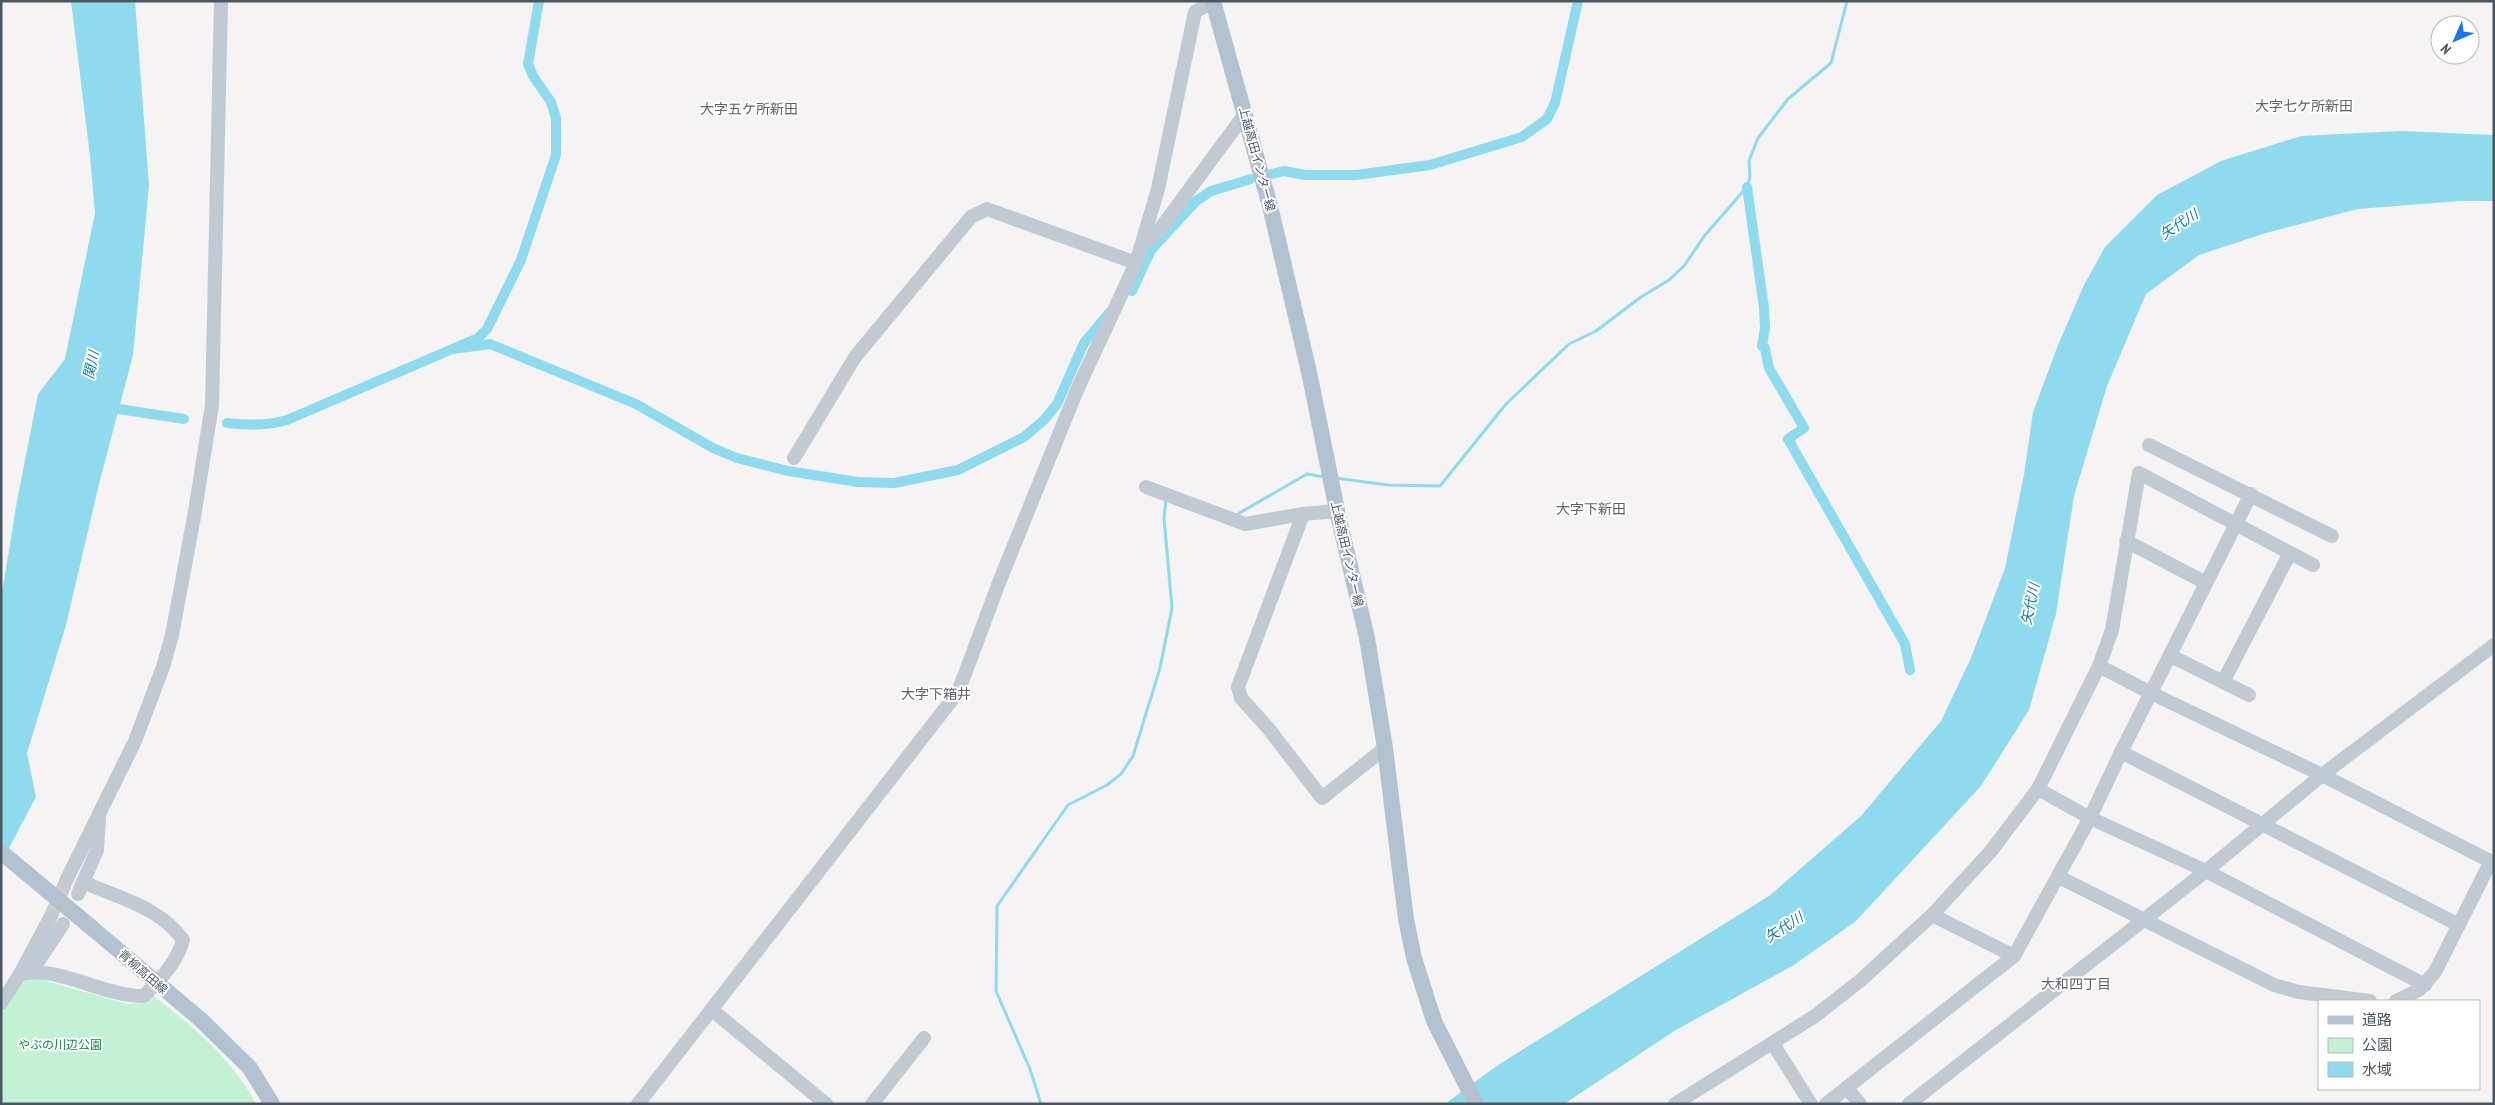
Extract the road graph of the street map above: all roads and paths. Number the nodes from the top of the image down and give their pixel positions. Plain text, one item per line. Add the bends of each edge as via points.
1 (221, 1) edge
2 (1213, 3) edge
3 (1245, 114) junction
4 (1140, 248) junction
5 (1136, 263) junction
6 (2149, 445) dead end
7 (794, 458) dead end
8 (1146, 487) dead end
9 (2251, 494) junction
10 (1337, 512) junction
11 (1303, 514) junction
12 (2236, 526) junction
13 (2332, 536) dead end
14 (2126, 541) junction
15 (2290, 553) junction
16 (2313, 565) dead end
17 (2206, 583) junction
18 (2494, 645) edge
19 (2171, 656) junction
20 (2099, 666) junction
21 (2222, 682) junction
22 (2151, 694) junction
23 (2249, 695) dead end
24 (1385, 748) junction
25 (2121, 752) junction
26 (2322, 775) junction
27 (2038, 789) junction
28 (99, 815) junction
29 (2090, 818) junction
30 (2262, 826) junction
31 (1, 852) edge
32 (2492, 862) edge
33 (2206, 871) junction
34 (2059, 877) junction
35 (66, 881) tunnel mouth
36 (1932, 915) junction
37 (51, 916) tunnel mouth
38 (2142, 919) junction
39 (64, 924) tunnel mouth
40 (2459, 925) junction
41 (2014, 956) junction
42 (26, 973) junction
43 (156, 983) junction
44 (2425, 985) junction
45 (2362, 1000) edge
46 (2398, 1000) edge
47 (1, 1003) edge
48 (712, 1010) junction
49 (924, 1038) dead end
50 (1773, 1044) junction
51 (1847, 1088) junction
52 (272, 1104) edge
53 (638, 1104) edge
54 (826, 1104) edge
55 (872, 1104) edge
56 (1476, 1104) edge
57 (1675, 1104) edge
58 (1811, 1104) edge
59 (1826, 1104) edge
60 (1860, 1104) edge
61 (1909, 1104) edge

1 - 28 street via 210,414 172,635 135,741
2 - 3 main road, 上越高田インター線
2 - 4 street via 1195,12 1158,189
3 - 4 street via 1161,228
3 - 10 main road, 上越高田インター線 via 1310,372
4 - 5 street
5 - 7 street via 987,209 971,217 855,357
5 - 48 street via 1077,390 960,686
6 - 9 street
8 - 11 street via 1245,524
9 - 12 street
9 - 13 street
10 - 11 street
10 - 24 main road, 上越高田インター線 via 1367,638
11 - 24 street via 1238,687 1241,698 1322,798
12 - 14 street via 2139,474
12 - 15 street
12 - 17 street
14 - 17 street
14 - 20 street via 2112,630
15 - 16 street
15 - 21 street
17 - 19 street
18 - 26 street
19 - 21 street
19 - 22 street
20 - 22 street
20 - 27 street
21 - 23 street
22 - 25 street
22 - 26 street
24 - 56 main road, 上越高田インター線 via 1406,919 1414,958 1434,1021
25 - 29 street
25 - 30 street
26 - 30 street
26 - 32 street
27 - 29 street
27 - 36 street via 1991,851
28 - 35 street
28 - 43 street via 96,850 80,888 140,905 173,926 182,940 180,950
29 - 33 street
29 - 34 street
30 - 33 street
30 - 40 street
31 - 43 main road, 青柳高田線, bridge
32 - 40 street
33 - 38 street
33 - 44 street
34 - 38 street
34 - 41 street
36 - 41 street
36 - 50 street via 1841,996
37 - 42 street
38 - 45 street via 2274,985 2299,992
38 - 61 street
39 - 42 street
40 - 44 street via 2436,972
41 - 51 street
42 - 43 street via 133,996 144,996
42 - 47 street
43 - 52 main road, 青柳高田線 via 200,1019 250,1068
44 - 46 street
48 - 53 street
48 - 54 street
49 - 55 street
50 - 57 street
50 - 58 street
51 - 59 street
51 - 60 street

